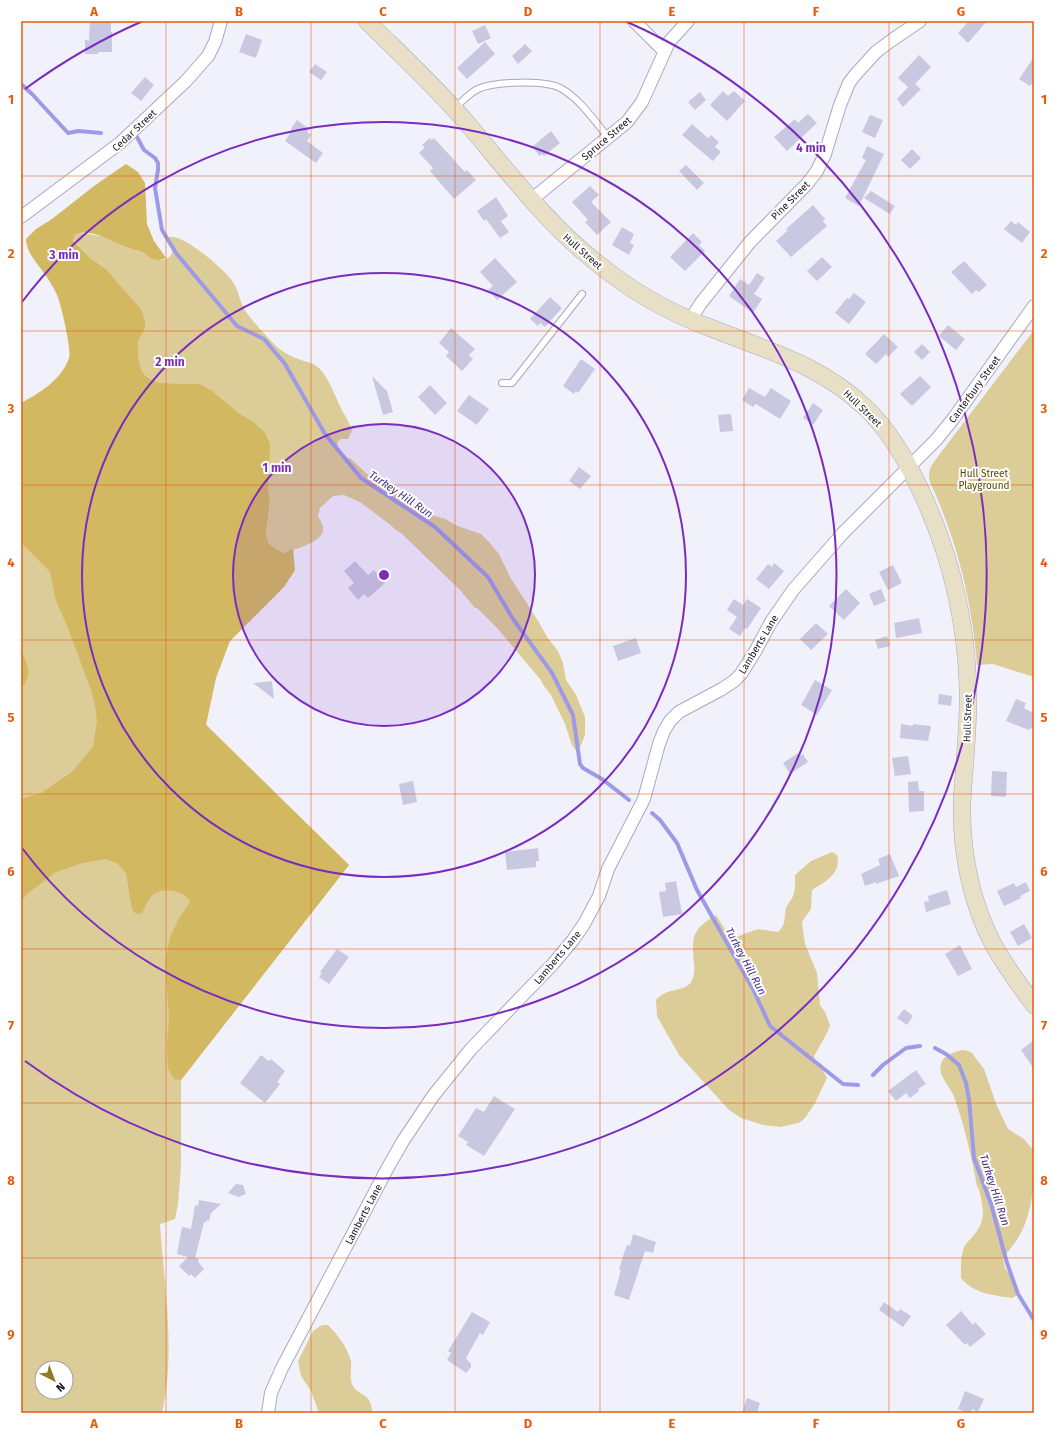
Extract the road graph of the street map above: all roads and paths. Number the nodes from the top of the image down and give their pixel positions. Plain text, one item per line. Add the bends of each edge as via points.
1 (221, 21) edge
2 (367, 21) edge
3 (634, 21) edge
4 (688, 21) edge
5 (920, 21) edge
6 (664, 51) junction
7 (454, 109) junction
8 (609, 138) junction
9 (531, 200) junction
10 (21, 217) edge
11 (582, 294) dead end
12 (1034, 306) edge
13 (690, 320) junction
14 (502, 383) dead end
15 (908, 467) junction
16 (1034, 1005) edge
17 (268, 1413) edge

1 - 10 street, Cedar Street via 208,56 186,81 120,143
2 - 7 main road, Hull Street
3 - 6 street
4 - 6 street, Spruce Street
5 - 13 street, Pine Street via 876,52 849,83 825,154 815,175 754,237
6 - 8 street, Spruce Street via 642,102 627,122
7 - 8 lane via 479,88 503,84 546,84 570,94
7 - 9 main road, Hull Street
8 - 9 street, Spruce Street
9 - 13 main road, Hull Street via 569,239 608,273 654,302
11 - 14 lane via 512,383
12 - 15 street, Canterbury Street via 953,419
13 - 15 main road, Hull Street via 791,358 828,378 875,417
15 - 16 main road, Hull Street via 924,499 946,558 964,634 968,698 962,821 968,873 990,939
15 - 17 street, Lamberts Lane via 843,533 794,590 780,608 748,664 737,677 722,689 679,712 670,721 659,744 644,799 608,869 587,920 553,964 457,1065 412,1127 387,1169 282,1368 271,1393

